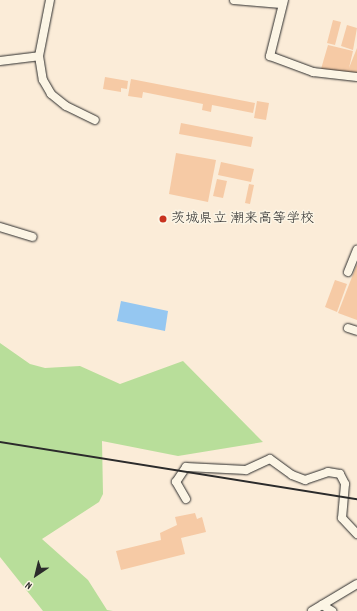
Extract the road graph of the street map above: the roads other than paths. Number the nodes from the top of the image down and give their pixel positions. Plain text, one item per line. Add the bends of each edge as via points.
1 (50, 0) edge
2 (234, 0) edge
3 (283, 2) edge
4 (39, 56) junction
5 (0, 61) edge
6 (357, 77) edge
7 (95, 120) dead end
8 (0, 227) edge
9 (32, 237) dead end
10 (357, 250) edge
11 (348, 272) dead end
12 (348, 328) dead end
13 (357, 331) edge
14 (186, 499) dead end
15 (357, 534) edge
16 (357, 584) edge
17 (322, 605) junction
18 (312, 611) edge
19 (332, 611) edge

1 - 4 street
2 - 3 street
3 - 6 street via 270,56 313,72
4 - 5 street
4 - 7 street via 43,80 51,94 66,106
8 - 9 street
10 - 11 street
12 - 13 street
14 - 15 street via 176,482 186,467 246,470 270,459 292,476 305,480 328,472 340,474 345,484 342,518
16 - 17 street
17 - 18 street
17 - 19 street

